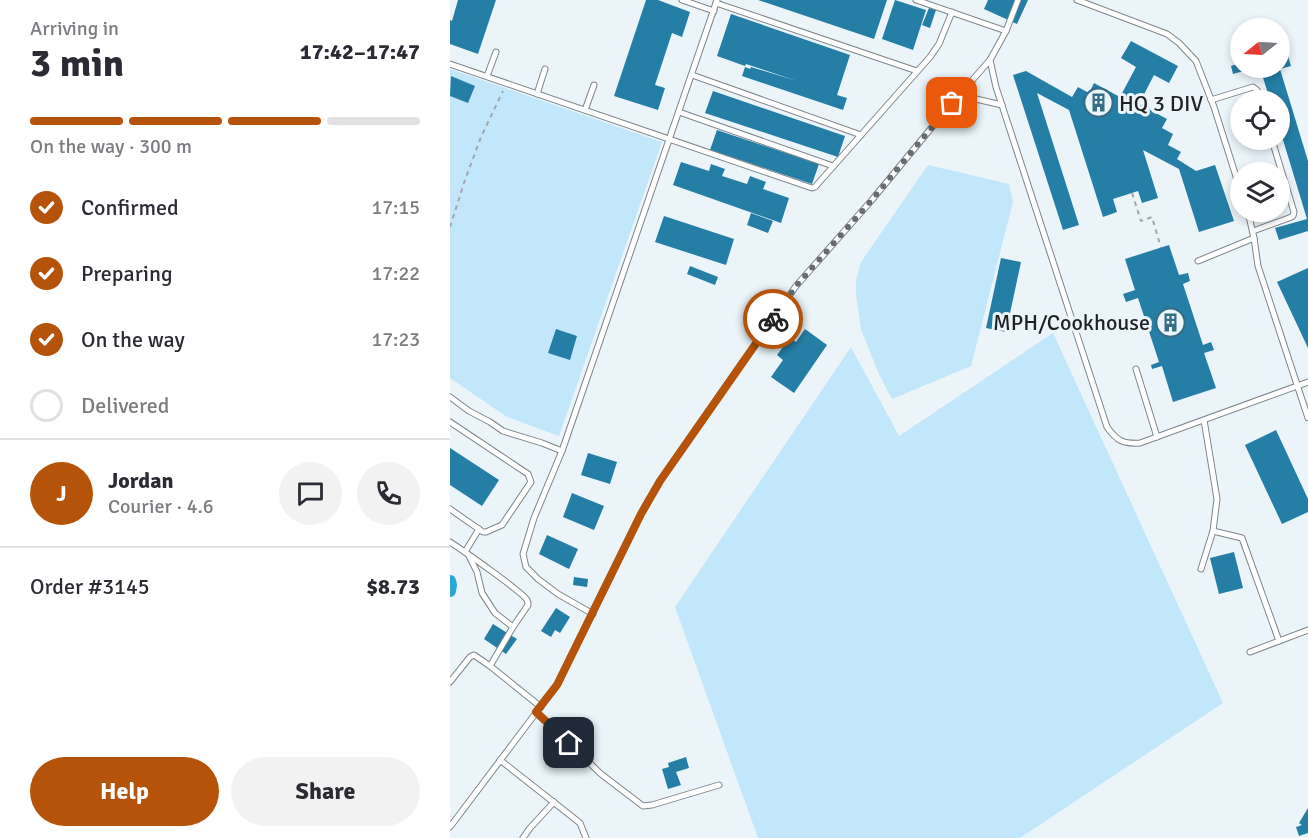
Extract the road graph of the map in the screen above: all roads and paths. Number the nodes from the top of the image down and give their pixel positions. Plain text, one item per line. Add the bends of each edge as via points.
1 (682, 0) edge
2 (916, 0) edge
3 (1018, 0) edge
4 (1077, 0) edge
5 (717, 2) edge
6 (714, 11) junction
7 (952, 12) junction
8 (1006, 31) junction
9 (496, 52) dead end
10 (990, 60) junction
11 (450, 63) edge
12 (545, 69) dead end
13 (917, 71) junction
14 (692, 75) junction
15 (487, 76) junction
16 (507, 84) junction
17 (594, 85) dead end
18 (1243, 90) edge
19 (1257, 90) edge
20 (537, 94) junction
21 (1230, 94) edge
22 (1211, 100) junction
23 (952, 103) junction
24 (1002, 105) junction
25 (585, 110) junction
26 (679, 112) junction
27 (861, 135) junction
28 (669, 140) junction
29 (1275, 150) edge
30 (1231, 162) edge
31 (833, 166) junction
32 (1132, 193) dead end
33 (1251, 222) edge
34 (450, 227) edge
35 (1253, 231) junction
36 (1254, 238) junction
37 (1161, 248) dead end
38 (1198, 261) dead end
39 (1136, 369) dead end
40 (1308, 382) edge
41 (1297, 387) junction
42 (450, 397) edge
43 (1308, 418) edge
44 (1204, 420) junction
45 (450, 422) edge
46 (1157, 437) junction
47 (561, 451) junction
48 (450, 509) edge
49 (479, 529) junction
50 (1213, 531) junction
51 (450, 542) edge
52 (466, 553) junction
53 (1201, 569) dead end
54 (593, 614) junction
55 (513, 627) junction
56 (1308, 630) edge
57 (1279, 641) junction
58 (1250, 652) dead end
59 (490, 666) junction
60 (450, 682) edge
61 (538, 709) junction
62 (500, 759) junction
63 (719, 784) dead end
64 (554, 801) junction
65 (450, 827) edge
66 (523, 838) edge
67 (586, 838) edge

1 - 6 lane
2 - 7 lane
3 - 8 lane
4 - 22 lane via 1167,34 1196,61
5 - 6 lane
5 - 13 lane
6 - 14 lane
7 - 8 lane
7 - 13 lane via 937,48
8 - 10 lane
9 - 15 lane
10 - 23 lane
10 - 24 lane
11 - 15 lane
12 - 20 lane
13 - 27 lane
14 - 26 lane
14 - 27 lane
15 - 16 lane
16 - 20 lane
16 - 34 path via 481,137
17 - 25 lane
18 - 19 lane
20 - 25 lane
21 - 22 lane
22 - 30 lane
23 - 24 lane via 976,99
23 - 54 lane via 796,286 660,481
24 - 46 lane via 1107,427 1128,444
25 - 28 lane
26 - 28 lane
26 - 31 lane
27 - 31 lane
28 - 31 lane via 809,188 815,187
28 - 47 lane
29 - 35 lane via 1293,216
32 - 37 path via 1141,221 1152,217
33 - 35 lane
35 - 36 lane
36 - 38 lane
36 - 41 lane via 1258,266
39 - 46 lane
40 - 41 lane
41 - 43 lane
41 - 44 lane
42 - 47 lane via 503,431
44 - 46 lane
44 - 50 lane via 1217,499
45 - 49 lane via 531,479 502,525 486,532
47 - 54 lane via 534,518 523,554 525,567 558,594
48 - 49 lane
49 - 52 lane
50 - 53 lane
50 - 57 lane via 1242,538
51 - 52 lane
52 - 55 lane via 477,572 482,593 495,613
52 - 55 lane via 526,598 528,605
54 - 61 lane via 557,685
55 - 59 lane
56 - 57 lane
57 - 58 lane
59 - 60 lane via 474,655
59 - 61 lane
61 - 62 lane
61 - 63 lane via 602,774 643,806
62 - 64 lane
62 - 65 lane
64 - 66 lane
64 - 67 lane via 580,823

